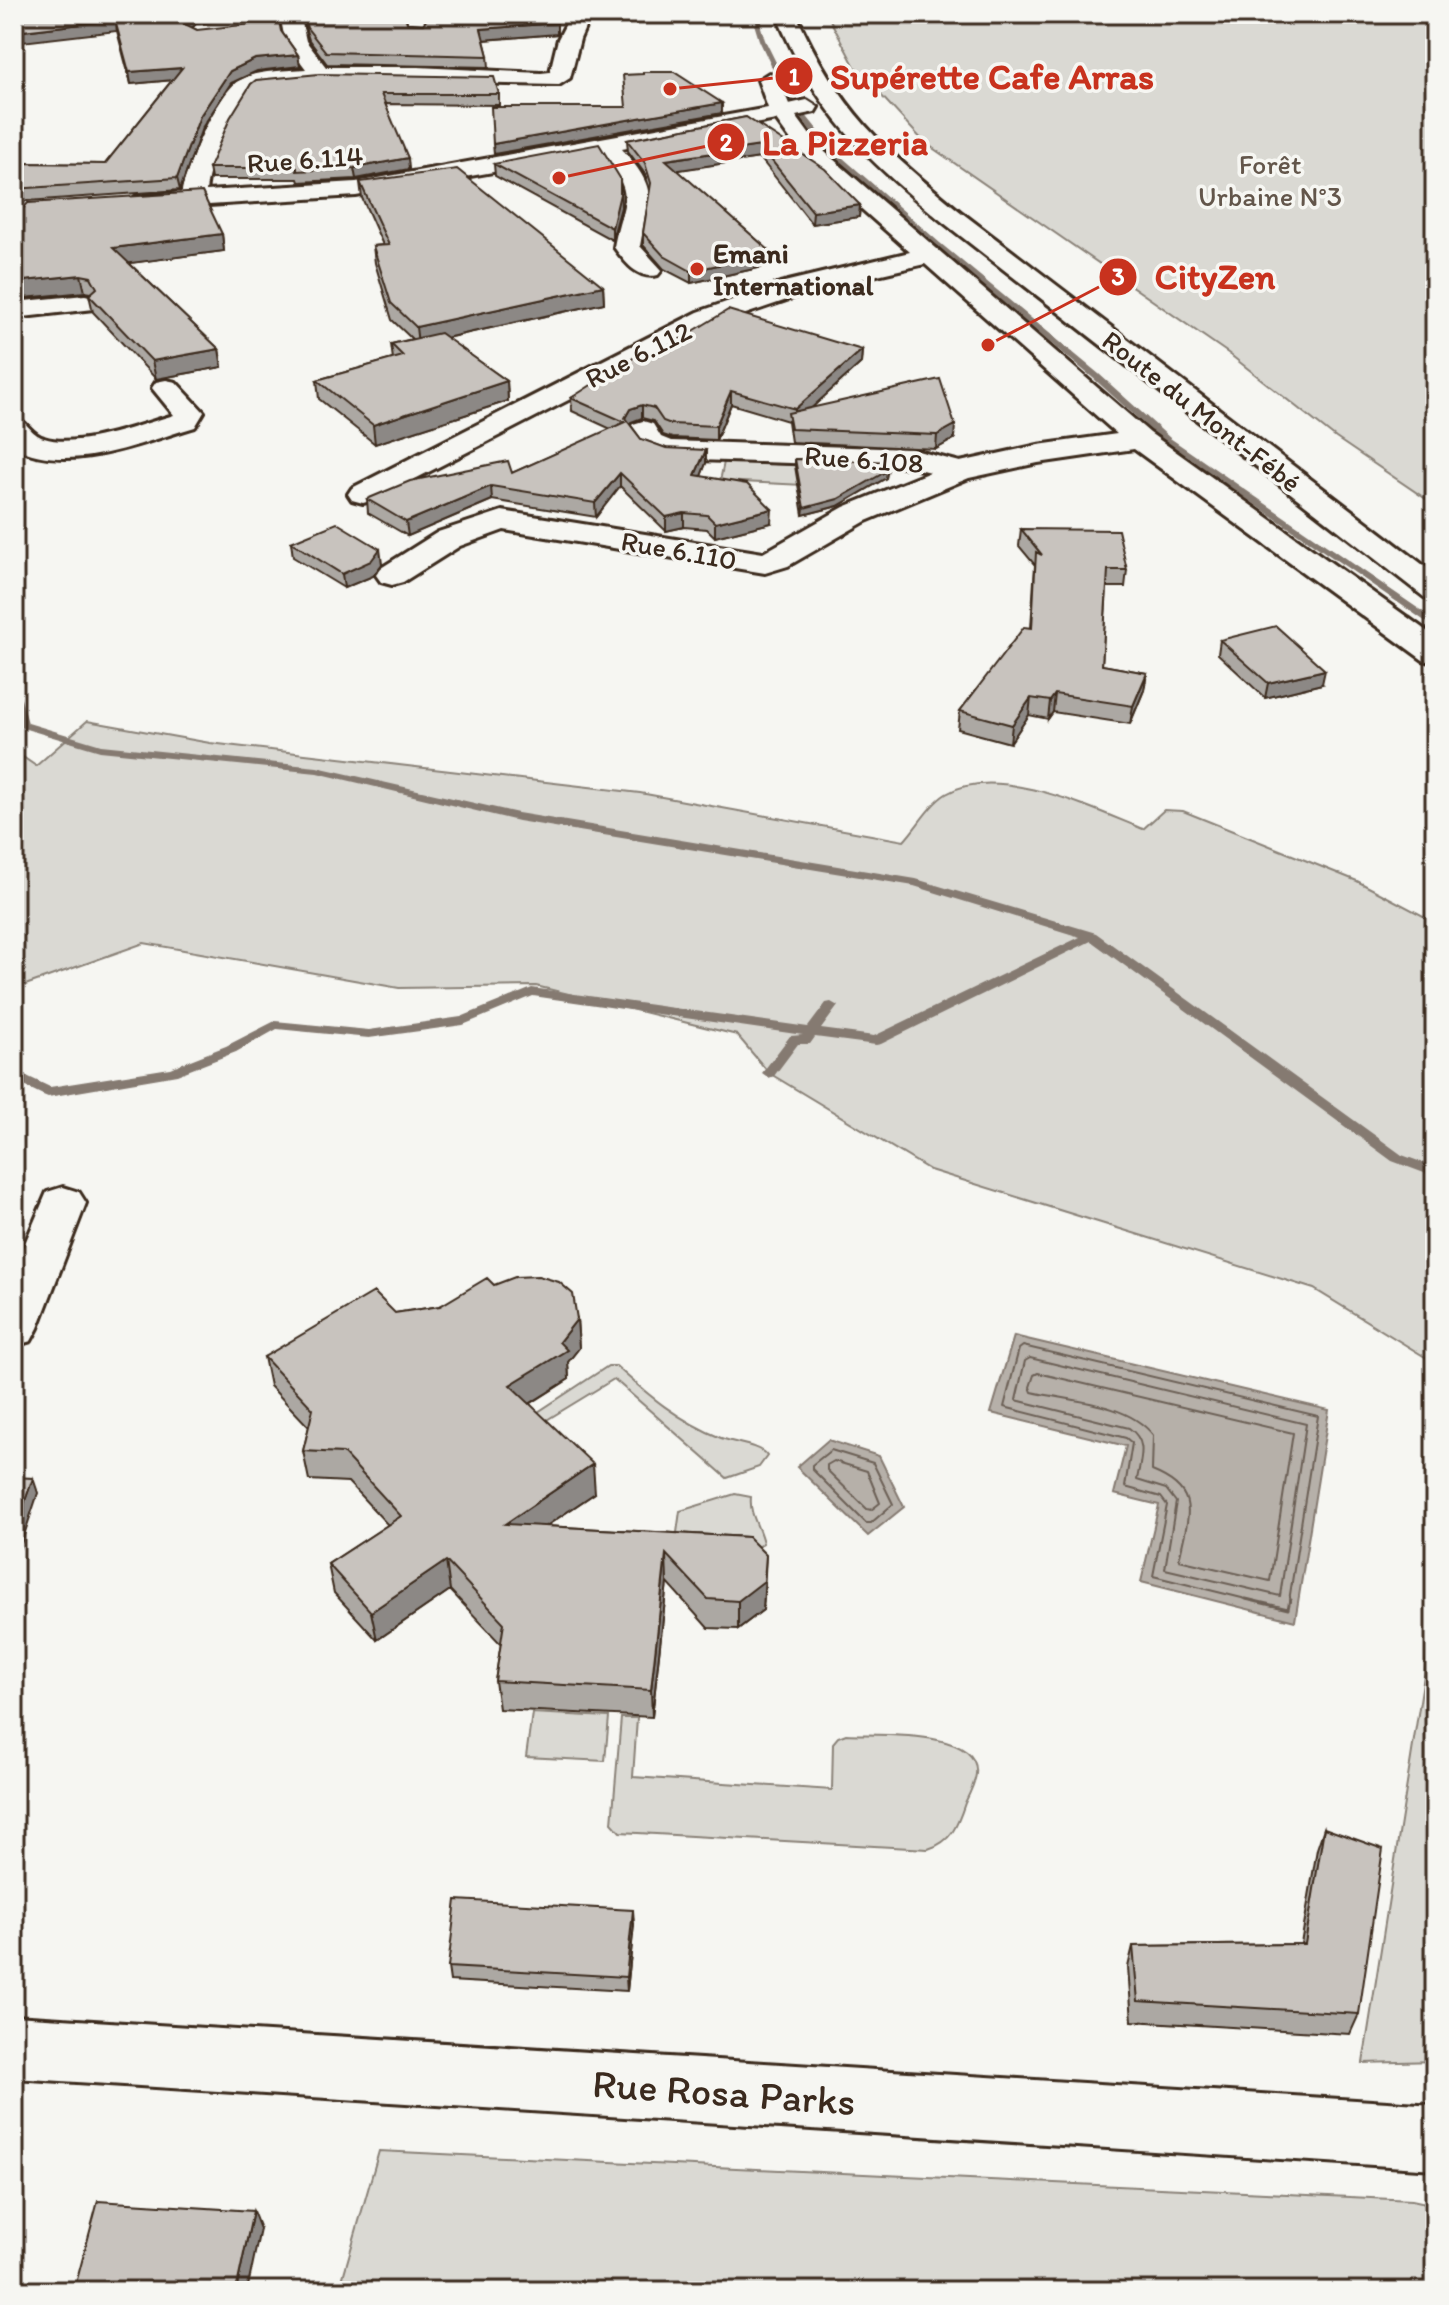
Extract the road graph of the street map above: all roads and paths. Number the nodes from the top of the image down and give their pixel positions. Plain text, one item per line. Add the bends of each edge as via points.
1 (581, 14) edge
2 (786, 14) edge
3 (813, 14) edge
4 (284, 20) edge
5 (320, 74) junction
6 (769, 80) dead end
7 (833, 105) junction
8 (780, 110) junction
9 (606, 144) junction
10 (193, 198) junction
11 (118, 204) edge
12 (928, 256) junction
13 (649, 270) dead end
14 (85, 303) edge
15 (14, 310) edge
16 (166, 388) edge
17 (14, 426) edge
18 (643, 430) dead end
19 (1140, 439) junction
20 (960, 471) junction
21 (363, 494) dead end
22 (1435, 560) edge
23 (392, 575) dead end
24 (1435, 590) edge
25 (1435, 653) edge
26 (63, 1203) dead end
27 (14, 1328) edge
28 (14, 2047) edge
29 (1435, 2137) edge

1 - 5 street via 559,78
2 - 7 street, Route du Mont-Fébé via 804,58
3 - 22 street, Route du Mont-Fébé via 828,57 850,91 909,155
4 - 5 street
5 - 10 street via 251,82 241,88 203,154
6 - 8 street
7 - 8 street, Rue 6.114
7 - 24 street, Route du Mont-Fébé via 884,160 953,218
8 - 9 street, Rue 6.114
8 - 12 street via 810,151
9 - 10 street, Rue 6.114 via 356,189
9 - 13 street via 633,175 638,194 627,247
10 - 11 street, Rue 6.114
12 - 19 street
12 - 21 street, Rue 6.112 via 835,274 707,318
14 - 15 street
16 - 17 street via 190,412 185,421 72,449 35,446
18 - 20 street, Rue 6.108 via 649,443 667,450 910,458
19 - 20 street, Rue 6.108
19 - 25 street
20 - 23 street, Rue 6.110 via 855,514 765,563 502,520 449,539
26 - 27 street
28 - 29 street, Rue Rosa Parks

